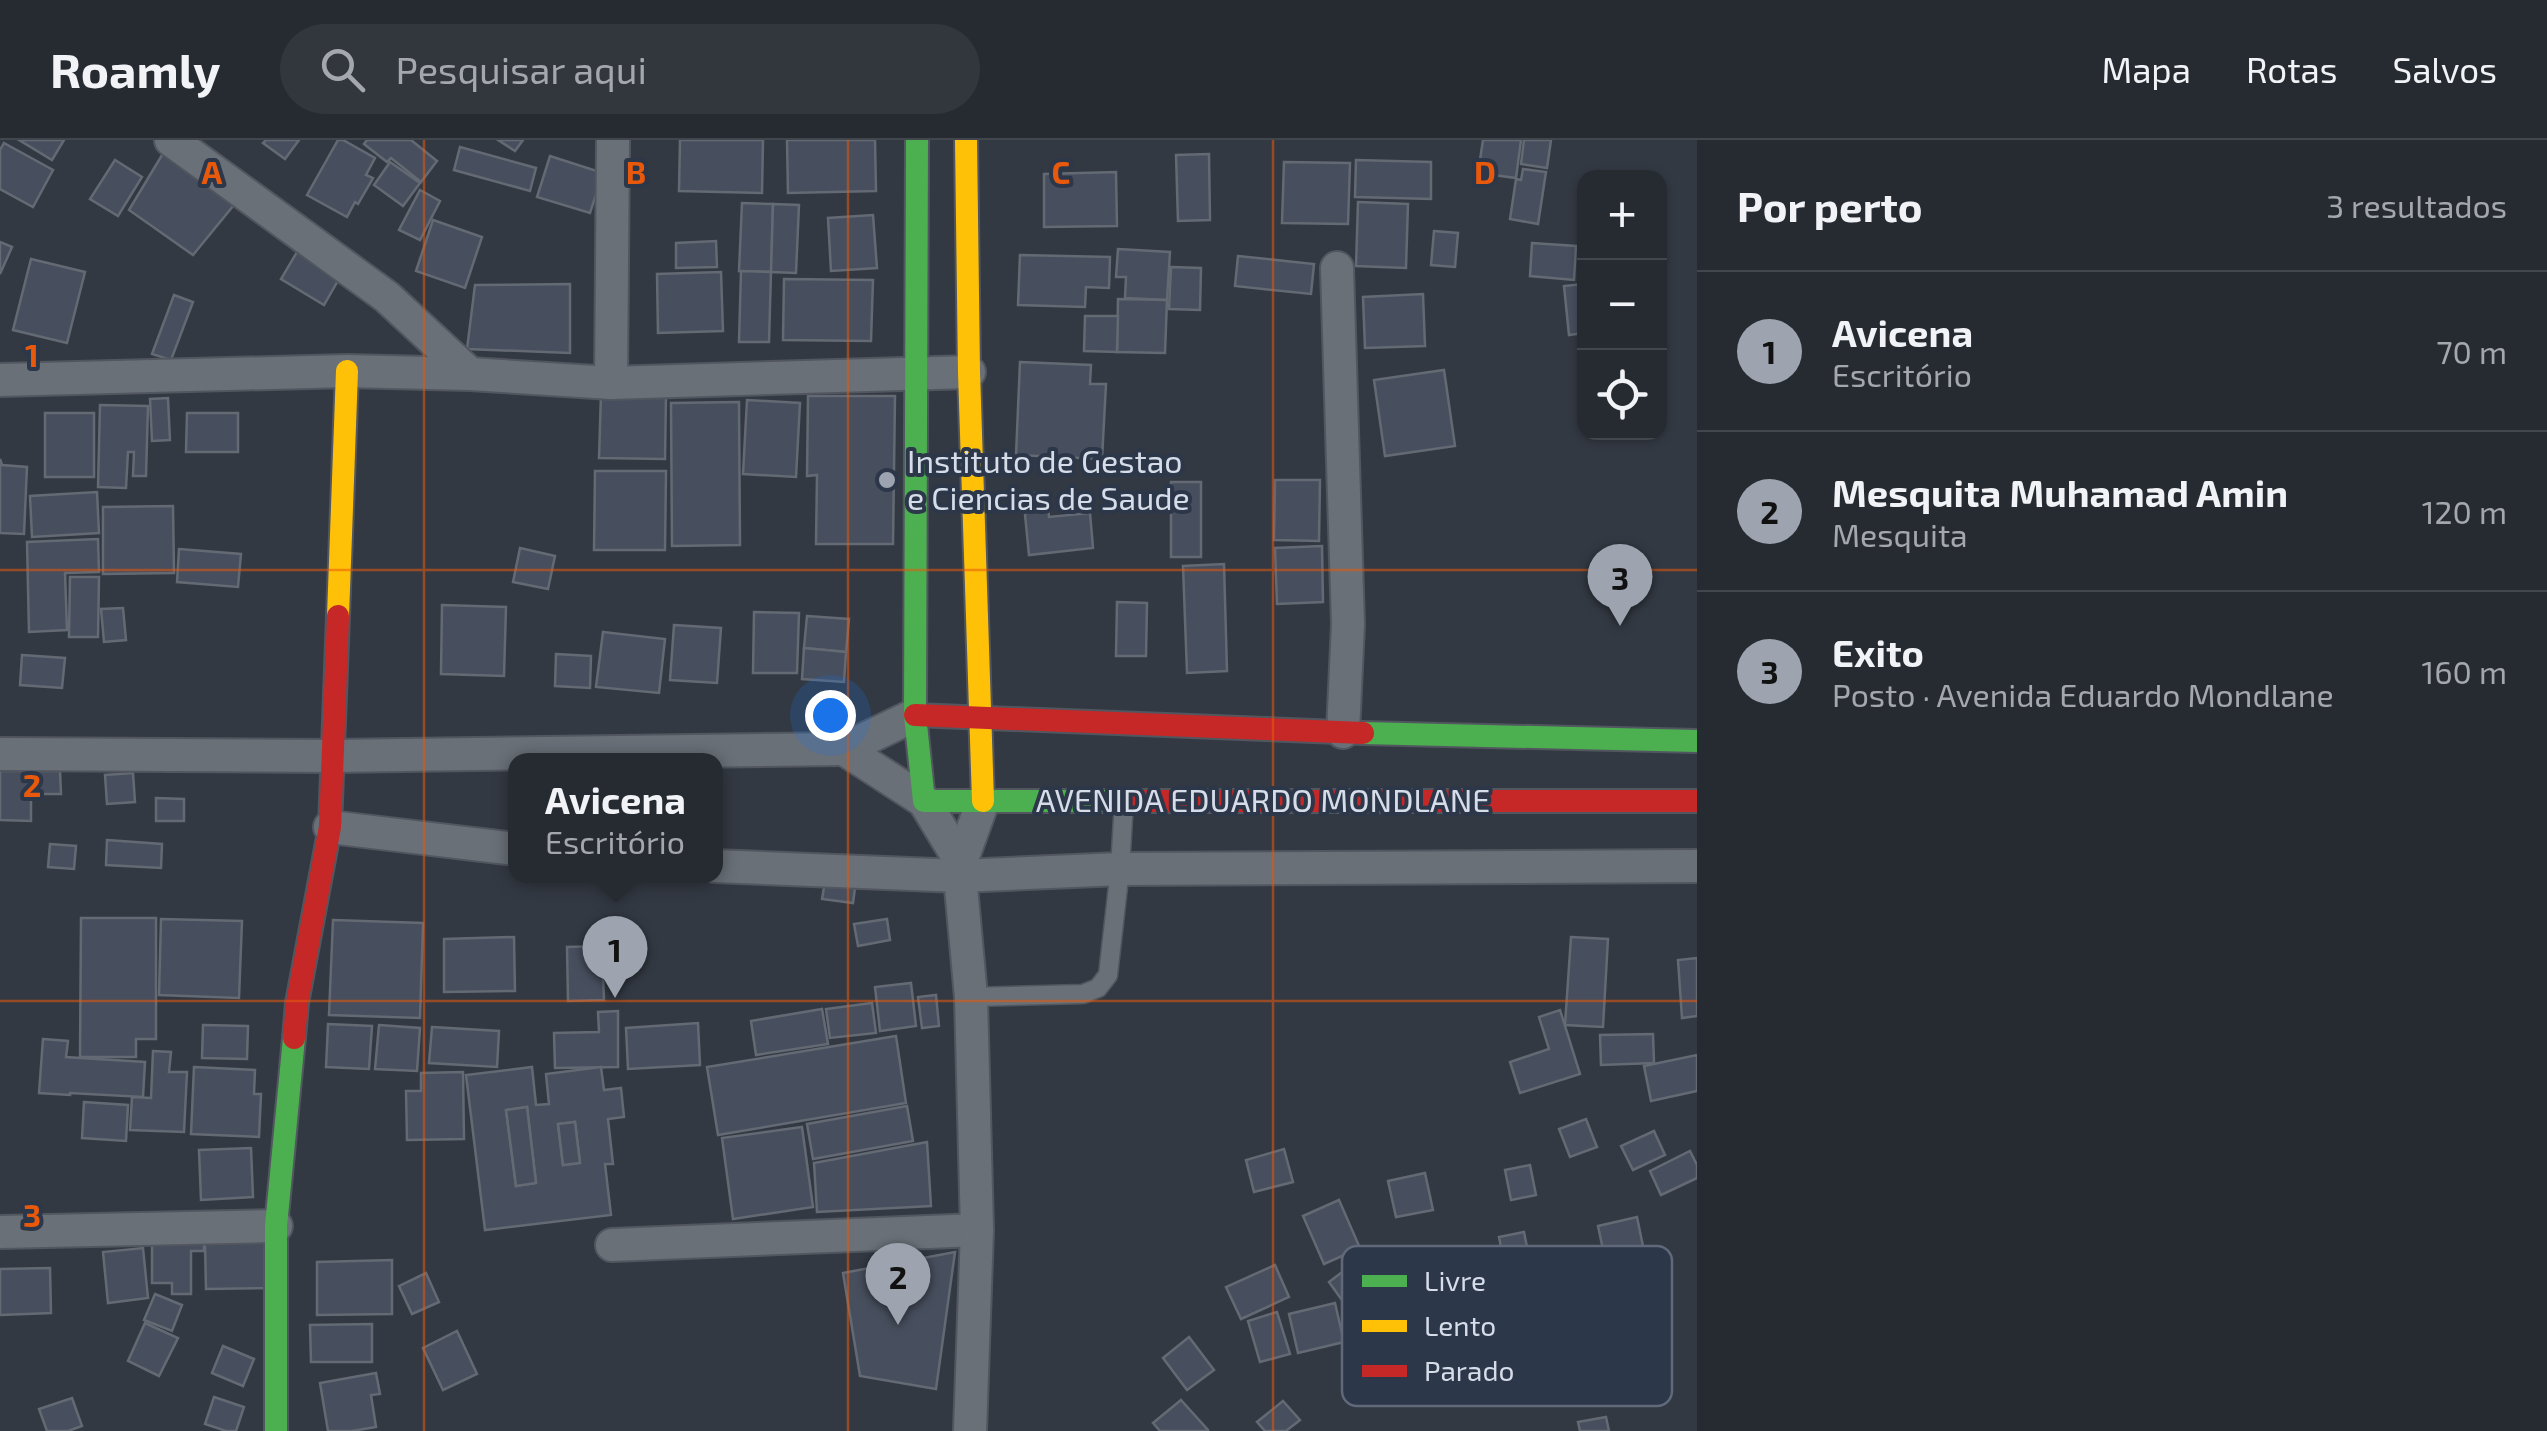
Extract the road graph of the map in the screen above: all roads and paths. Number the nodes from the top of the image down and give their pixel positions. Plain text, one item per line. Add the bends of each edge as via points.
1 (171, 140) edge
2 (614, 140) edge
3 (917, 140) edge
4 (966, 140) edge
5 (1337, 268) dead end
6 (347, 371) junction
7 (969, 372) junction
8 (470, 374) junction
9 (917, 375) junction
10 (0, 380) edge
11 (610, 383) junction
12 (914, 715) junction
13 (978, 718) junction
14 (1342, 732) junction
15 (1697, 741) edge
16 (844, 749) junction
17 (551, 753) edge
18 (0, 754) edge
19 (508, 754) edge
20 (332, 756) junction
21 (924, 801) junction
22 (1124, 801) junction
23 (1697, 801) edge
24 (983, 802) junction
25 (330, 827) junction
26 (508, 848) edge
27 (723, 866) edge
28 (1697, 866) edge
29 (961, 869) junction
30 (1120, 869) junction
31 (971, 997) junction
32 (276, 1226) junction
33 (977, 1230) junction
34 (0, 1232) edge
35 (612, 1245) dead end
36 (276, 1431) edge
37 (970, 1431) edge

1 - 8 street via 387,297
2 - 11 street
3 - 9 street
4 - 7 street
5 - 14 street via 1348,624
6 - 8 street
6 - 10 street
6 - 20 street
7 - 9 street
7 - 13 street
8 - 11 street
9 - 11 street
9 - 12 street
12 - 13 street, AVENIDA EDUARDO MONDLANE
12 - 16 street, AVENIDA EDUARDO MONDLANE
12 - 21 street
13 - 14 street, AVENIDA EDUARDO MONDLANE
13 - 24 street
14 - 15 street, AVENIDA EDUARDO MONDLANE
16 - 17 street, AVENIDA EDUARDO MONDLANE
16 - 21 street
18 - 20 street, AVENIDA EDUARDO MONDLANE
19 - 20 street, AVENIDA EDUARDO MONDLANE
20 - 25 street
21 - 24 street, AVENIDA EDUARDO MONDLANE
21 - 29 street
22 - 23 street, AVENIDA EDUARDO MONDLANE
22 - 24 street, AVENIDA EDUARDO MONDLANE
22 - 30 lane
24 - 29 street
25 - 26 street
25 - 32 street via 297,1002
27 - 29 street
28 - 30 street
29 - 30 street
29 - 31 street
30 - 31 lane via 1108,976 1098,988
31 - 33 street
32 - 34 street
32 - 36 street
33 - 35 street
33 - 37 street

